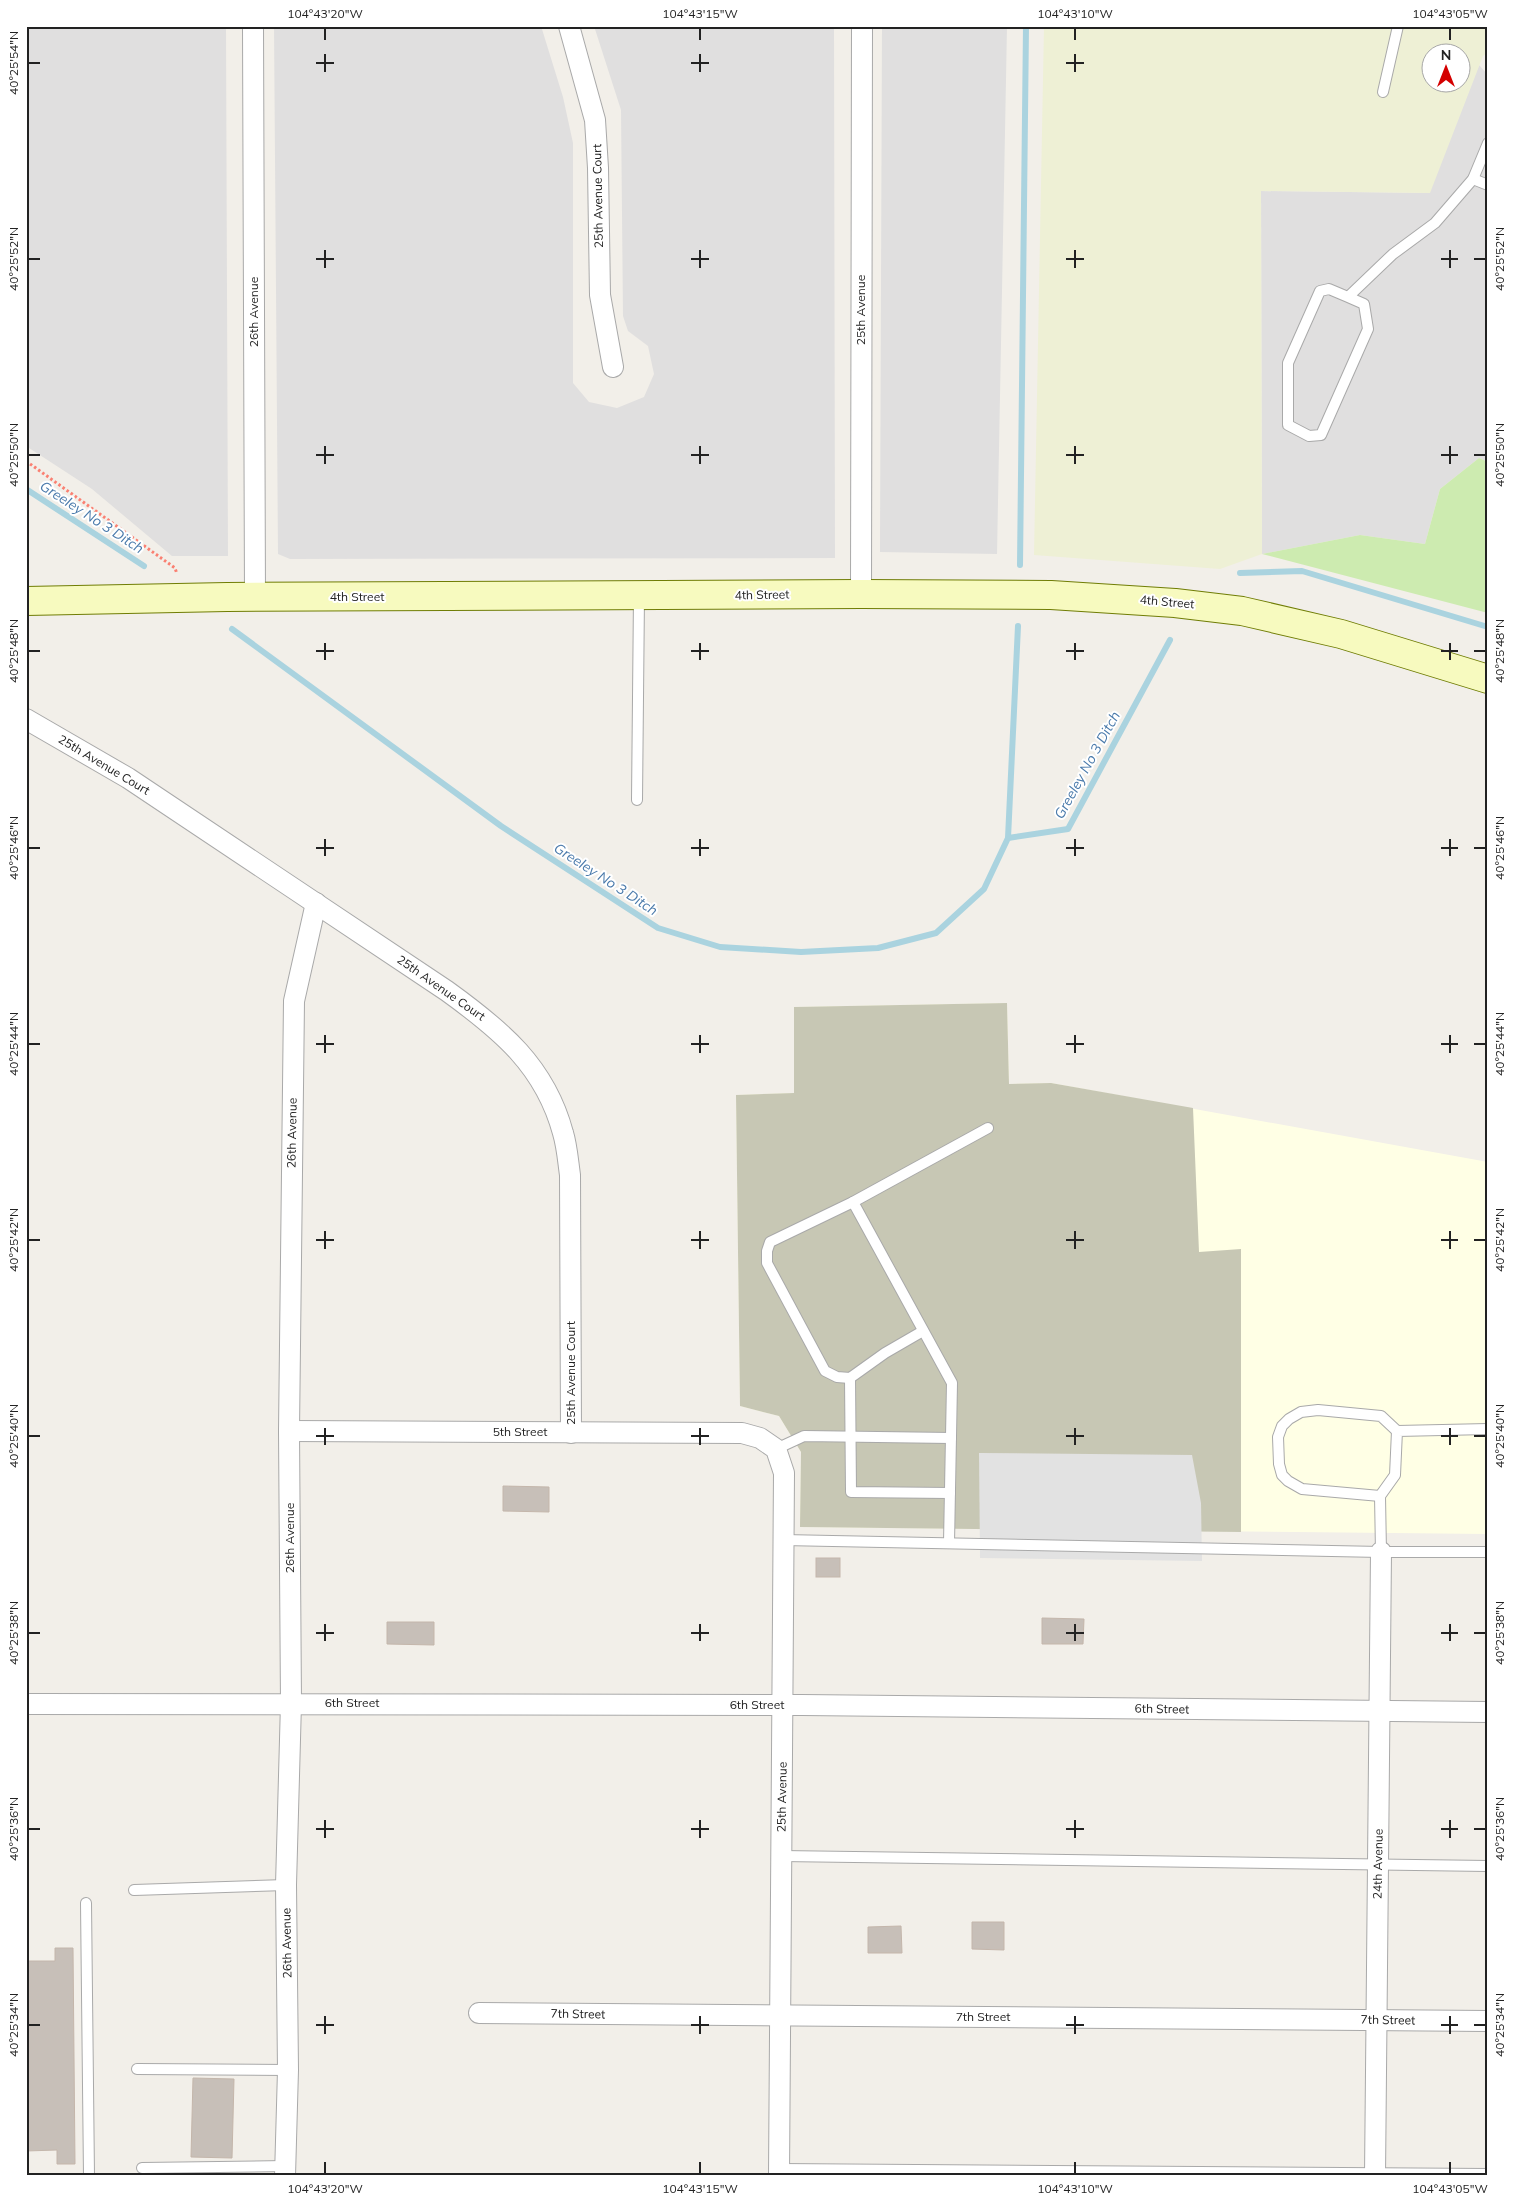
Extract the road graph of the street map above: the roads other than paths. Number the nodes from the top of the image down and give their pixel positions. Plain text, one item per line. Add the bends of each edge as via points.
1 (253, 26) edge
2 (569, 26) edge
3 (862, 26) edge
4 (1398, 26) edge
5 (1383, 92) dead end
6 (1488, 143) edge
7 (1473, 179) junction
8 (1488, 185) edge
9 (1348, 297) junction
10 (613, 368) dead end
11 (861, 594) junction
12 (639, 596) junction
13 (255, 597) junction
14 (26, 601) edge
15 (1488, 679) edge
16 (26, 719) edge
17 (637, 800) dead end
18 (316, 903) junction
19 (988, 1128) dead end
20 (853, 1202) junction
21 (923, 1331) junction
22 (850, 1378) junction
23 (1488, 1429) edge
24 (289, 1431) junction
25 (1397, 1431) junction
26 (571, 1433) junction
27 (850, 1437) junction
28 (951, 1438) junction
29 (776, 1449) junction
30 (950, 1494) junction
31 (1380, 1496) junction
32 (783, 1540) junction
33 (949, 1543) junction
34 (1381, 1552) junction
35 (1488, 1552) edge
36 (290, 1703) junction
37 (26, 1704) edge
38 (783, 1705) junction
39 (1379, 1711) junction
40 (1488, 1712) edge
41 (781, 1856) junction
42 (1378, 1865) junction
43 (1488, 1866) edge
44 (286, 1885) junction
45 (134, 1890) dead end
46 (86, 1903) dead end
47 (479, 2013) dead end
48 (780, 2016) junction
49 (1377, 2020) junction
50 (1488, 2021) edge
51 (137, 2069) dead end
52 (288, 2070) junction
53 (142, 2168) dead end
54 (285, 2171) edge
55 (779, 2173) edge
56 (1375, 2174) edge
57 (1488, 2174) edge
58 (88, 2176) edge

1 - 13 street, 26th Avenue
2 - 10 street, 25th Avenue Court via 595,120 600,295
3 - 11 street, 25th Avenue
4 - 5 lane
6 - 7 lane
7 - 8 lane
7 - 9 lane via 1436,223 1392,254
9 - 9 lane via 1329,289 1320,291 1288,362 1288,425 1309,436 1321,435 1368,329 1364,304
11 - 12 main road, 4th Street
11 - 15 main road, 4th Street via 1051,595 1242,611 1341,634
12 - 13 main road, 4th Street
12 - 17 lane
13 - 14 main road, 4th Street
16 - 18 street, 25th Avenue Court via 128,778
18 - 24 street, 26th Avenue via 294,1001
18 - 26 street, 25th Avenue Court via 490,1022 522,1053 548,1092 563,1133 570,1174
19 - 20 lane
20 - 21 lane
20 - 22 lane via 770,1242 767,1251 767,1263 826,1370 837,1377
21 - 22 lane
21 - 28 lane via 952,1383
22 - 27 lane
23 - 25 lane
24 - 26 street, 5th Street
24 - 36 street, 26th Avenue
25 - 31 lane via 1395,1475
25 - 31 lane via 1381,1416 1318,1410 1301,1412 1289,1419 1278,1437 1279,1464 1288,1482 1302,1489
26 - 29 street, 5th Street via 742,1433 760,1438
27 - 28 lane
27 - 29 lane via 804,1436
27 - 30 lane via 851,1492
28 - 30 lane
29 - 32 street, 25th Avenue via 784,1473
30 - 33 lane
31 - 34 lane
32 - 33 lane
32 - 38 street, 25th Avenue
33 - 34 lane
34 - 35 lane
34 - 39 street, 24th Avenue
36 - 37 street, 6th Street
36 - 38 street, 6th Street
36 - 44 street, 26th Avenue
38 - 39 street, 6th Street
38 - 41 street, 25th Avenue
39 - 40 street, 6th Street
39 - 42 street, 24th Avenue
41 - 42 lane
41 - 48 street, 25th Avenue
42 - 43 lane
42 - 49 street, 24th Avenue
44 - 45 lane
44 - 52 street, 26th Avenue
46 - 58 lane
47 - 48 street, 7th Street
48 - 49 street, 7th Street
48 - 55 street, 25th Avenue
49 - 50 street, 7th Street
49 - 56 street, 24th Avenue
51 - 52 lane
52 - 54 street, 26th Avenue
53 - 54 lane
55 - 56 lane
56 - 57 lane

